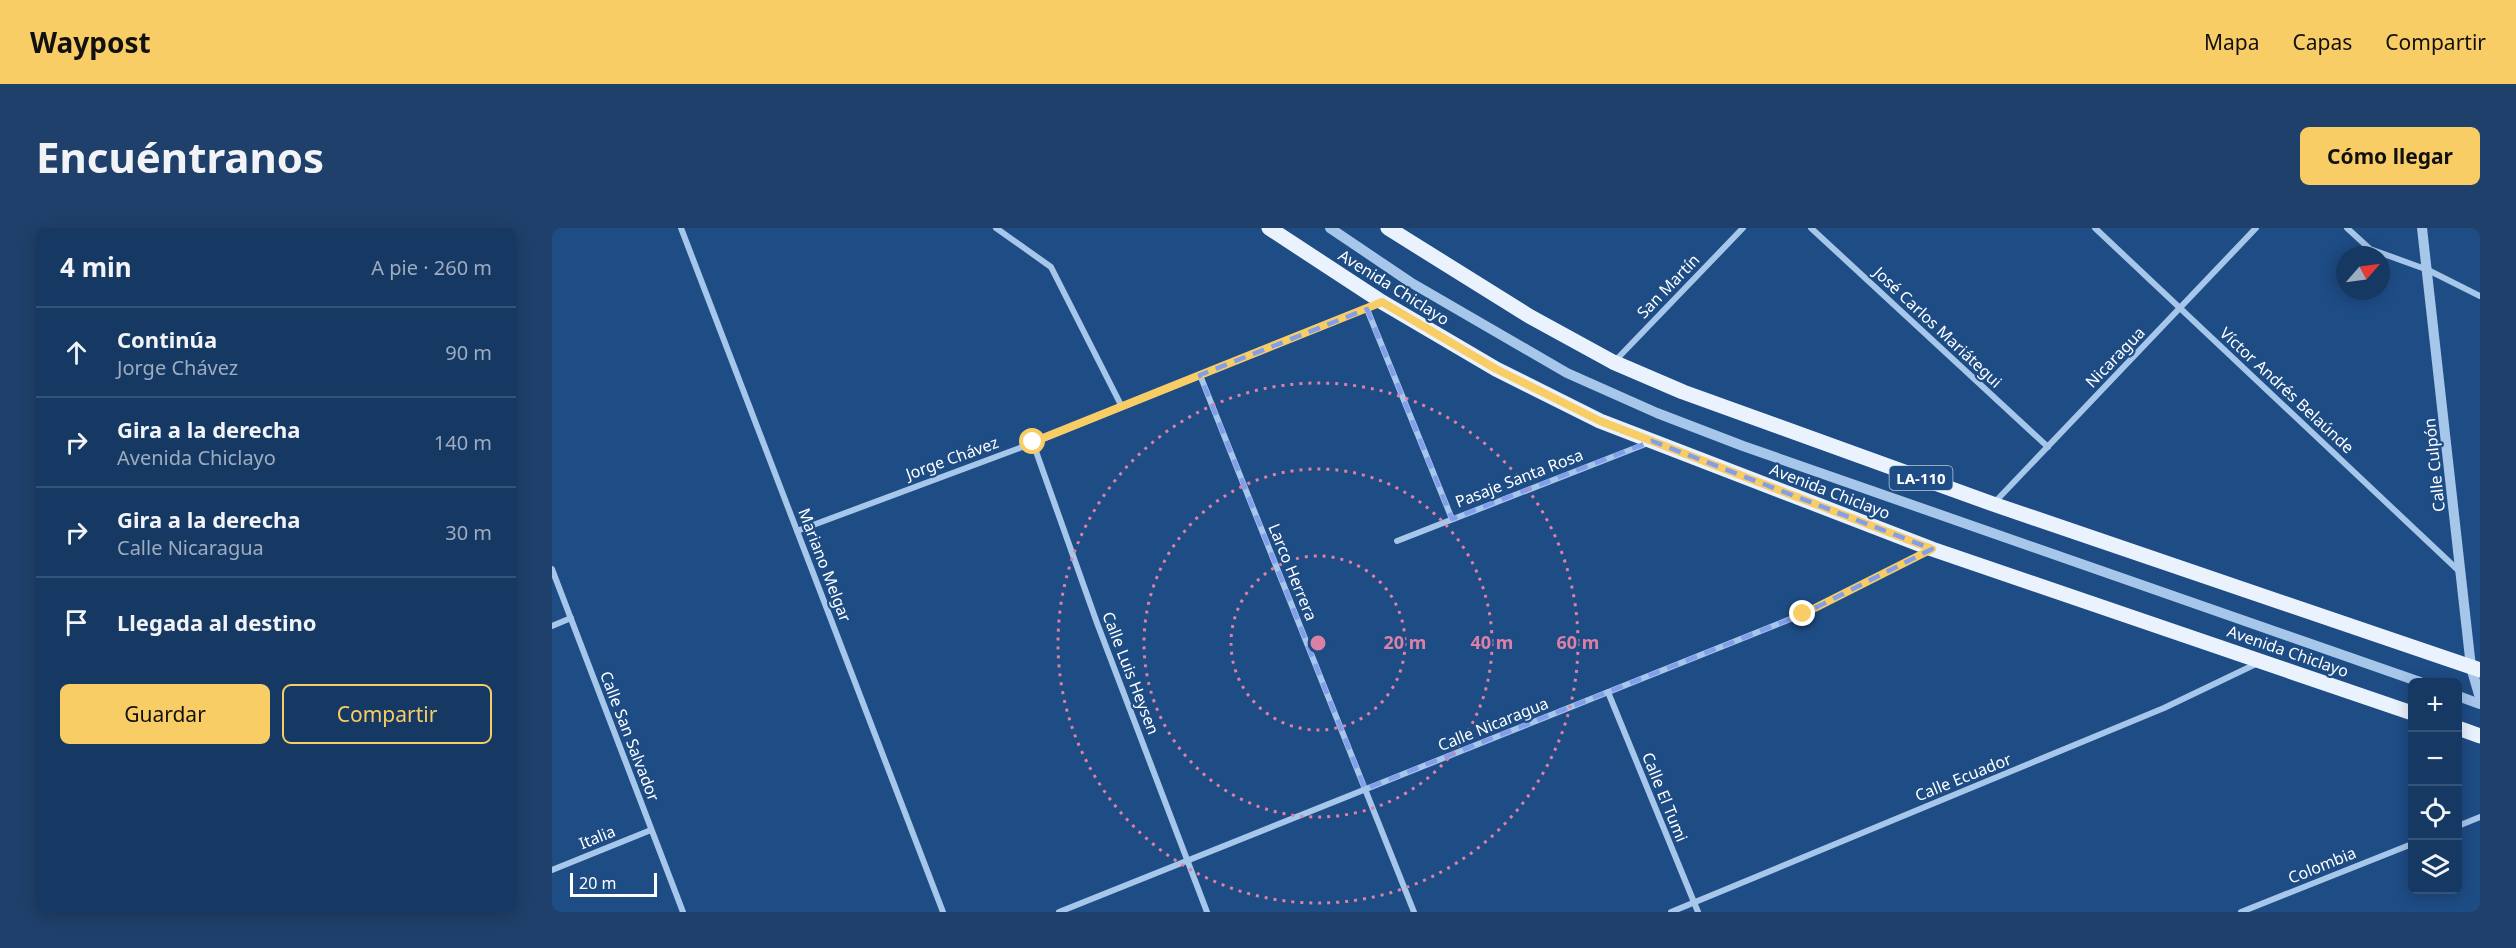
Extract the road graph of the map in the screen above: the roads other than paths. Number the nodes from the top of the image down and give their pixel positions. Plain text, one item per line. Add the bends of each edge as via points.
1 (681, 228) edge
2 (996, 228) edge
3 (1269, 228) edge
4 (1330, 228) edge
5 (1388, 228) edge
6 (1743, 228) edge
7 (1811, 228) edge
8 (2095, 228) edge
9 (2256, 228) edge
10 (2348, 228) edge
11 (2422, 228) edge
12 (2428, 270) junction
13 (2480, 296) edge
14 (1382, 302) junction
15 (2180, 308) junction
16 (1367, 309) junction
17 (1613, 362) junction
18 (1200, 375) junction
19 (1122, 407) junction
20 (1652, 441) junction
21 (1033, 442) junction
22 (2048, 447) junction
23 (1993, 504) junction
24 (1452, 519) junction
25 (797, 531) junction
26 (1397, 541) dead end
27 (1932, 549) junction
28 (552, 569) edge
29 (2461, 572) junction
30 (571, 618) junction
31 (552, 626) edge
32 (2262, 661) junction
33 (2476, 668) edge
34 (2409, 678) edge
35 (1608, 692) junction
36 (2462, 698) edge
37 (2480, 698) edge
38 (2480, 704) edge
39 (2408, 712) edge
40 (2462, 730) edge
41 (2480, 736) edge
42 (1365, 789) junction
43 (2480, 817) edge
44 (2462, 824) edge
45 (651, 830) junction
46 (2408, 846) edge
47 (1187, 860) junction
48 (552, 870) edge
49 (1694, 903) junction
50 (683, 912) edge
51 (943, 912) edge
52 (1059, 912) edge
53 (1207, 912) edge
54 (1414, 912) edge
55 (1671, 912) edge
56 (1698, 912) edge
57 (2241, 912) edge

1 - 25 street, Mariano Melgar
2 - 19 street via 1051,267
3 - 14 main road, Avenida Chiclayo
4 - 34 street, Avenida Chiclayo via 1488,329 1568,374 1657,413
5 - 17 main road, LA-110 via 1529,316
6 - 17 street, San Martín
7 - 22 street, José Carlos Mariátegui
8 - 15 street, Víctor Andrés Belaúnde
9 - 15 street, Nicaragua
10 - 12 street via 2370,249
11 - 12 street, Calle Culpón
12 - 13 street
12 - 29 street, Calle Culpón
14 - 16 street, Jorge Chávez
14 - 20 main road, Avenida Chiclayo via 1496,369 1600,421
15 - 22 street, Nicaragua
15 - 29 street, Víctor Andrés Belaúnde
16 - 18 street, Jorge Chávez
16 - 24 street
17 - 23 main road, LA-110 via 1683,392
18 - 19 street, Jorge Chávez
18 - 42 street, Larco Herrera
19 - 21 street, Jorge Chávez
20 - 24 street, Pasaje Santa Rosa
20 - 27 main road, Avenida Chiclayo
21 - 25 street, Jorge Chávez
21 - 47 street, Calle Luis Heysen
22 - 23 street, Nicaragua
23 - 33 main road, LA-110
24 - 26 street, Pasaje Santa Rosa
25 - 51 street, Mariano Melgar
27 - 32 main road, Avenida Chiclayo
27 - 35 street, Calle Nicaragua via 1803,614
28 - 30 street, Calle San Salvador
29 - 33 street, Calle Culpón
30 - 31 street
30 - 45 street, Calle San Salvador
32 - 39 main road, Avenida Chiclayo
32 - 49 street, Calle Ecuador via 2164,708
33 - 37 street, Calle Culpón
35 - 42 street, Calle Nicaragua
35 - 49 street, Calle El Tumi
36 - 38 street
40 - 41 main road
42 - 47 street, Calle Nicaragua
42 - 54 street, Larco Herrera
43 - 44 street
45 - 48 street, Italia
45 - 50 street, Calle San Salvador
46 - 57 street, Colombia
47 - 52 street, Calle Nicaragua
47 - 53 street, Calle Luis Heysen
49 - 55 street, Calle Ecuador
49 - 56 street, Calle El Tumi

